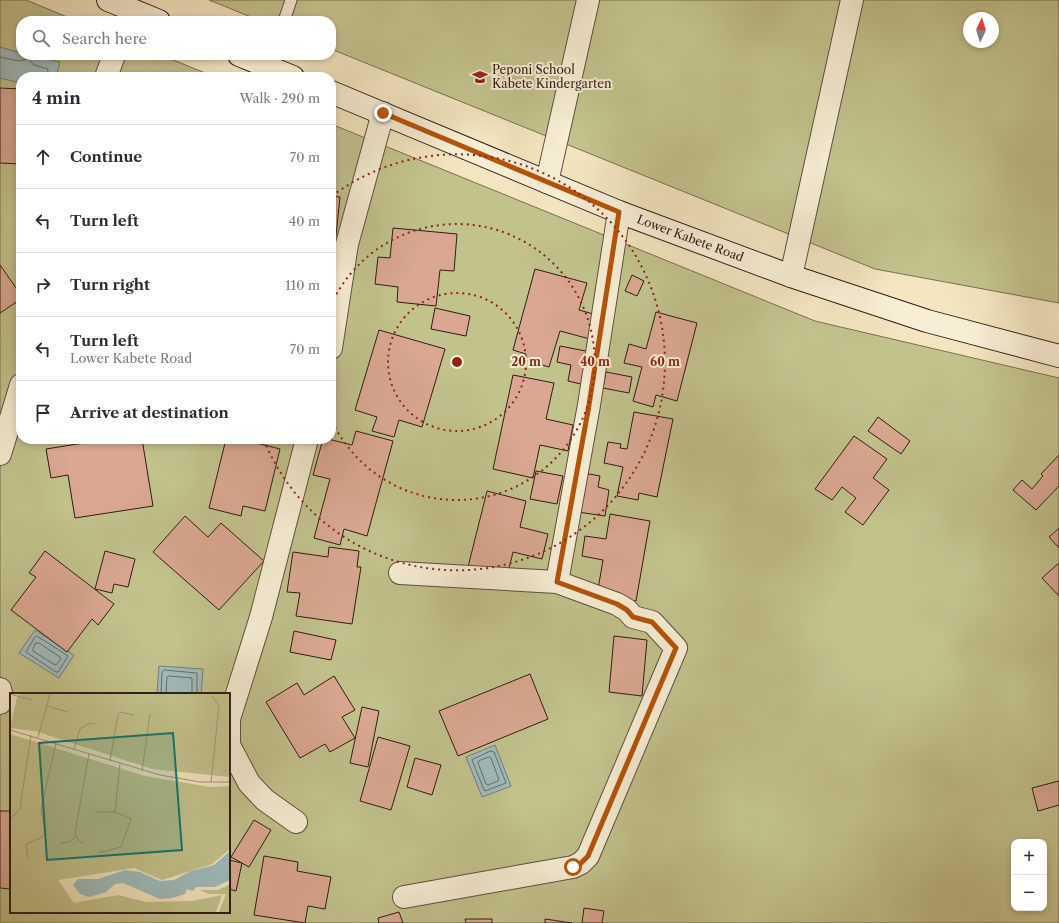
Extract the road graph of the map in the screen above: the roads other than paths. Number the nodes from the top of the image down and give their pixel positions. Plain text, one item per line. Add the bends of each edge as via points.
1 (108, 0) edge
2 (291, 0) edge
3 (588, 0) edge
4 (852, 0) edge
5 (132, 16) edge
6 (286, 16) edge
7 (112, 60) edge
8 (271, 61) edge
9 (108, 72) edge
10 (286, 72) edge
11 (336, 94) edge
12 (383, 113) junction
13 (548, 182) junction
14 (619, 212) junction
15 (791, 276) junction
16 (336, 316) edge
17 (1059, 356) edge
18 (16, 401) edge
19 (306, 444) edge
20 (0, 454) edge
21 (400, 573) dead end
22 (557, 582) junction
23 (0, 689) edge
24 (0, 704) edge
25 (230, 716) edge
26 (230, 750) edge
27 (232, 761) edge
28 (296, 822) dead end
29 (404, 897) dead end

1 - 5 street
2 - 6 lane
3 - 13 street
4 - 15 street
7 - 9 street
8 - 10 street
11 - 12 street, Lower Kabete Road
12 - 13 street, Lower Kabete Road
12 - 16 street via 347,244
13 - 14 street, Lower Kabete Road
14 - 15 street, Lower Kabete Road
14 - 22 street via 589,405
15 - 17 street, Lower Kabete Road via 927,321
18 - 20 street
19 - 25 street via 261,617
21 - 22 street
22 - 29 street via 617,604 633,617 652,622 676,648 588,856 573,867
23 - 24 street
26 - 27 street
27 - 28 street via 265,800

